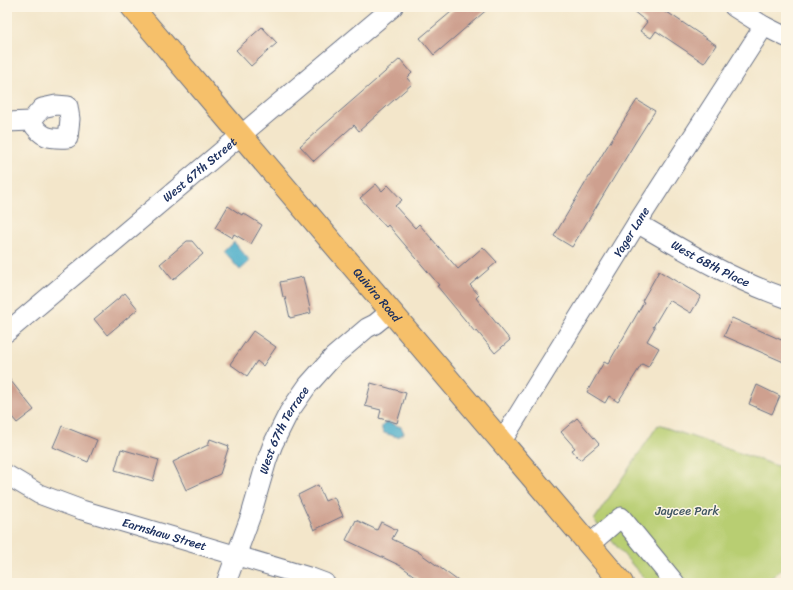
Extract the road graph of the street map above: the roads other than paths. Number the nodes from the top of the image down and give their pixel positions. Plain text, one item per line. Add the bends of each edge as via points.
1 (132, 7) edge
2 (393, 7) edge
3 (734, 7) edge
4 (764, 26) junction
5 (786, 37) edge
6 (31, 121) dead end
7 (7, 122) edge
8 (241, 135) junction
9 (638, 223) junction
10 (786, 298) edge
11 (391, 310) junction
12 (7, 332) edge
13 (502, 441) junction
14 (7, 475) edge
15 (590, 544) junction
16 (236, 556) junction
17 (226, 583) edge
18 (325, 583) edge
19 (622, 583) edge
20 (675, 583) edge

1 - 8 main road, Quivira Road
2 - 8 street, West 67th Street
3 - 4 street
4 - 5 street
4 - 9 street, Yager Lane
6 - 7 street
8 - 11 main road, Quivira Road
8 - 12 street, West 67th Street
9 - 10 street, West 68th Place via 721,271
9 - 13 street, Yager Lane
11 - 13 main road, Quivira Road
11 - 16 street, West 67th Terrace via 333,357 308,385 289,412 269,455
13 - 15 main road, Quivira Road
14 - 16 street, Earnshaw Street via 38,494 82,510
15 - 19 main road, Quivira Road
15 - 20 street via 621,517
16 - 17 street, West 67th Terrace
16 - 18 street, Earnshaw Street

